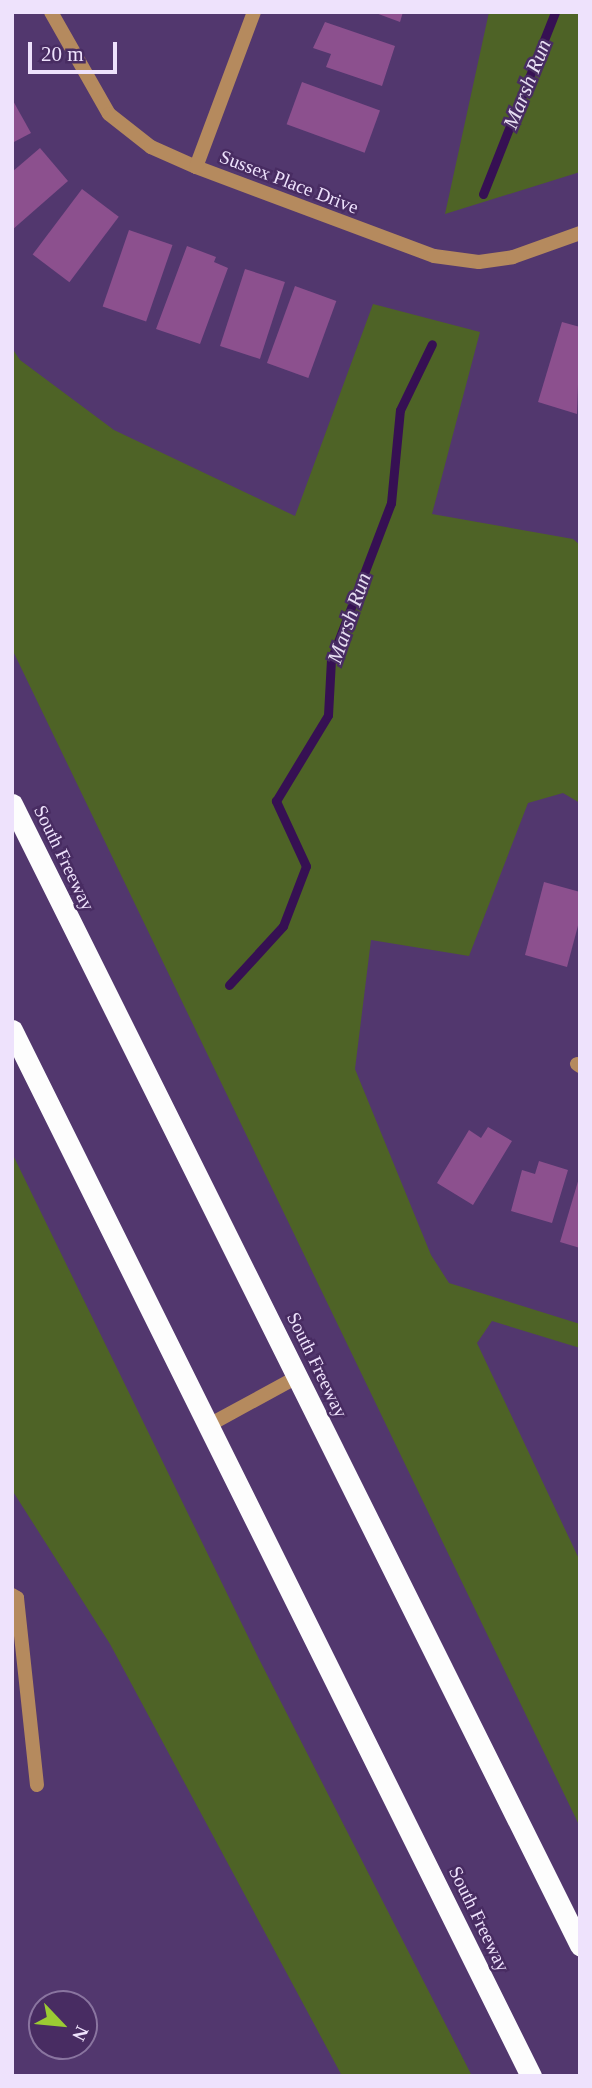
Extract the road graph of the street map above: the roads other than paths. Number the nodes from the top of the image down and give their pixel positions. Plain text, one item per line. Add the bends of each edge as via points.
1 (51, 12) edge
2 (254, 12) edge
3 (196, 167) junction
4 (580, 233) edge
5 (12, 804) edge
6 (12, 1030) edge
7 (297, 1377) junction
8 (208, 1425) junction
9 (12, 1595) edge
10 (37, 1785) dead end
11 (580, 1945) edge
12 (531, 2076) edge

1 - 3 street, Sussex Place Drive via 109,114 151,147
2 - 3 street
3 - 4 street, Sussex Place Drive via 434,257 479,262 513,257
5 - 7 highway, South Freeway
6 - 8 highway, South Freeway
7 - 8 street
7 - 11 highway, South Freeway
8 - 12 highway, South Freeway
9 - 10 street via 17,1598

